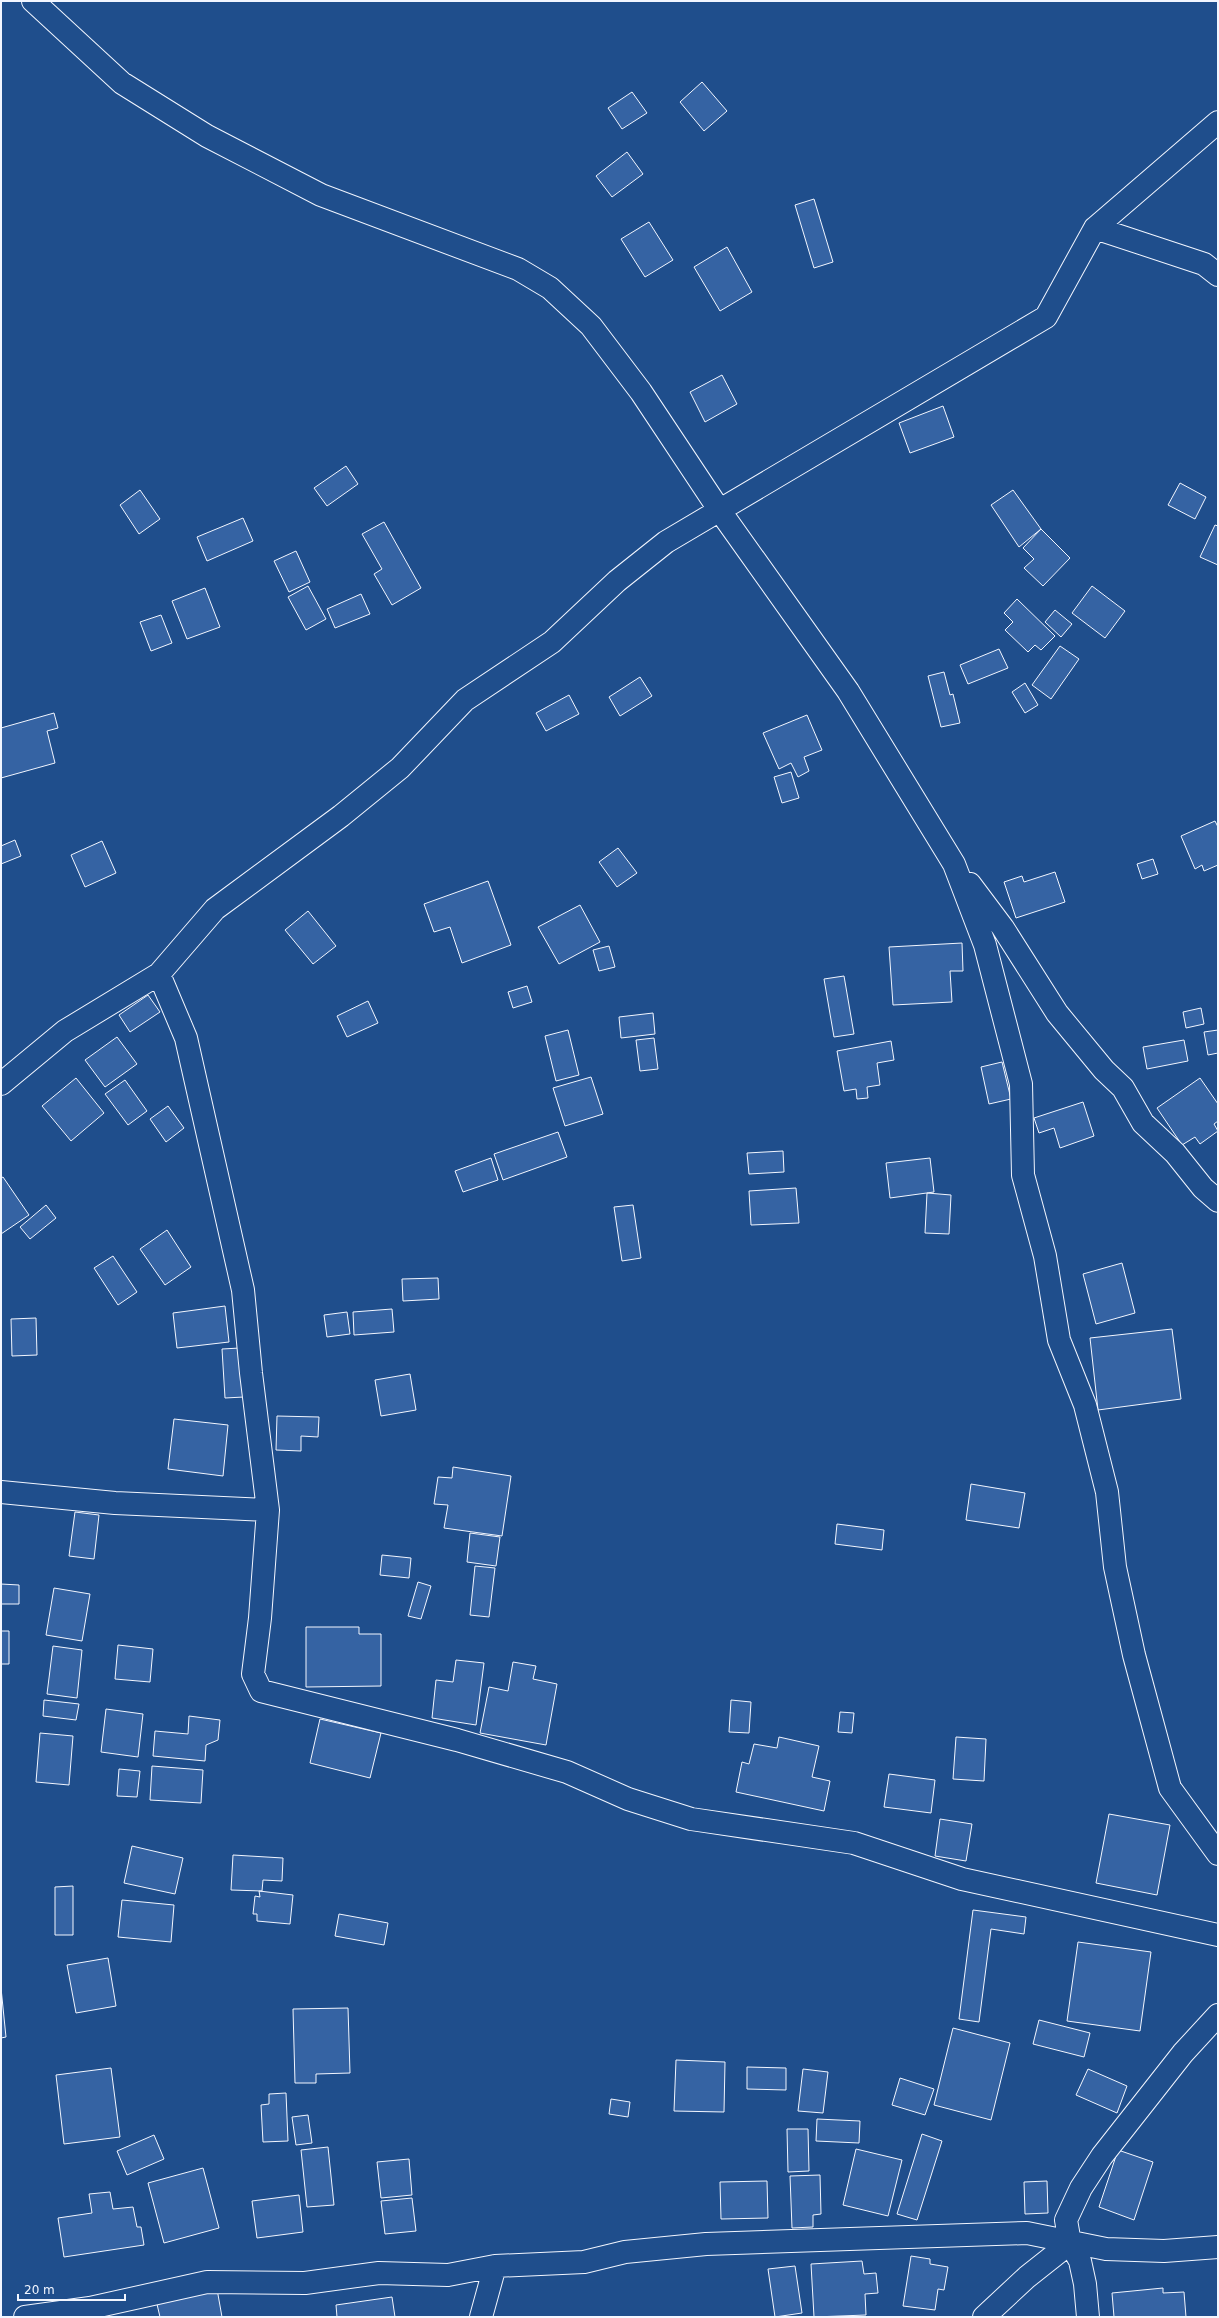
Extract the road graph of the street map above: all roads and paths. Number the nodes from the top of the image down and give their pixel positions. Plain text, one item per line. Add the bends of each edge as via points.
1 (33, 1) edge
2 (1218, 122) edge
3 (1096, 228) junction
4 (1218, 274) edge
5 (720, 511) junction
6 (954, 864) junction
7 (159, 974) junction
8 (1, 1084) edge
9 (1218, 1201) edge
10 (1, 1492) edge
11 (268, 1510) junction
12 (1218, 1854) edge
13 (1218, 1934) edge
14 (1218, 2015) edge
15 (1070, 2243) junction
16 (1218, 2247) edge
17 (495, 2266) junction
18 (25, 2317) edge
19 (481, 2317) edge
20 (984, 2317) edge
21 (1088, 2317) edge

1 - 5 street via 122,83 207,136 321,195 518,269 550,288 596,332 641,392
2 - 3 street
3 - 4 street via 1204,264
3 - 5 street via 1046,317
5 - 6 street via 848,691
5 - 7 street via 666,542 617,581 552,642 465,700 400,768 336,820 215,909
6 - 9 street via 1003,928 1057,1013 1104,1070 1123,1088 1143,1122
6 - 12 street via 985,945 1021,1084 1023,1175 1045,1256 1059,1340 1085,1405 1107,1492 1115,1567 1134,1655 1170,1788
7 - 8 street via 66,1031
7 - 11 street via 186,1038 243,1290
10 - 11 street via 115,1503
11 - 13 street via 253,1674 261,1691 457,1740 567,1772 628,1799 691,1819 854,1843 962,1879
14 - 15 street via 1183,2053 1102,2156 1085,2182 1066,2220
15 - 16 street via 1106,2249 1156,2251
15 - 17 street via 1027,2233 706,2244 625,2252 584,2262
15 - 20 street via 1027,2277
15 - 21 street via 1080,2261
17 - 18 street via 448,2275 379,2273 305,2283 207,2282 90,2308
17 - 19 street

